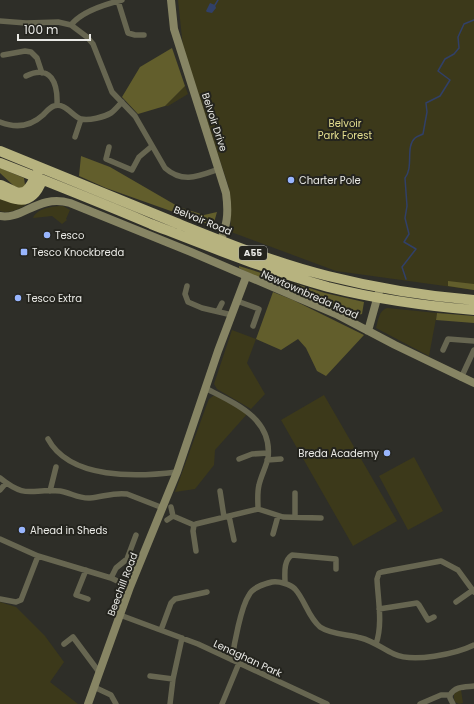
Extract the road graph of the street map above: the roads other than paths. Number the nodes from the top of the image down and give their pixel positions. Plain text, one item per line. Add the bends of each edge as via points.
1 (120, 0) edge
2 (171, 0) edge
3 (0, 21) edge
4 (71, 25) junction
5 (144, 35) dead end
6 (3, 55) dead end
7 (42, 72) junction
8 (26, 76) dead end
9 (122, 102) junction
10 (57, 105) junction
11 (81, 119) junction
12 (0, 122) edge
13 (75, 137) dead end
14 (152, 146) junction
15 (109, 147) dead end
16 (0, 151) edge
17 (0, 156) edge
18 (0, 163) edge
19 (219, 169) junction
20 (39, 174) junction
21 (0, 188) edge
22 (0, 216) edge
23 (219, 246) junction
24 (246, 276) junction
25 (187, 286) dead end
26 (379, 293) junction
27 (474, 300) edge
28 (237, 301) junction
29 (222, 303) dead end
30 (474, 310) edge
31 (218, 311) junction
32 (232, 315) junction
33 (371, 321) junction
34 (351, 322) junction
35 (253, 326) dead end
36 (368, 331) junction
37 (474, 341) edge
38 (443, 350) dead end
39 (474, 350) edge
40 (461, 378) junction
41 (474, 384) edge
42 (206, 388) junction
43 (48, 440) dead end
44 (268, 452) junction
45 (281, 458) dead end
46 (239, 459) dead end
47 (268, 460) junction
48 (56, 467) dead end
49 (177, 472) junction
50 (0, 478) edge
51 (6, 483) junction
52 (0, 490) edge
53 (220, 490) dead end
54 (50, 491) junction
55 (295, 493) dead end
56 (167, 507) junction
57 (258, 509) junction
58 (173, 516) junction
59 (227, 516) junction
60 (278, 516) junction
61 (295, 517) junction
62 (321, 518) dead end
63 (167, 520) dead end
64 (194, 525) junction
65 (273, 534) dead end
66 (136, 535) dead end
67 (0, 539) edge
68 (234, 540) dead end
69 (196, 551) dead end
70 (38, 556) junction
71 (336, 569) dead end
72 (86, 570) junction
73 (110, 578) junction
74 (285, 583) junction
75 (130, 587) junction
76 (473, 591) edge
77 (207, 592) dead end
78 (0, 599) edge
79 (88, 599) dead end
80 (456, 602) dead end
81 (379, 610) junction
82 (120, 615) junction
83 (434, 617) dead end
84 (161, 630) junction
85 (182, 638) junction
86 (64, 644) dead end
87 (376, 644) junction
88 (474, 645) edge
89 (232, 660) junction
90 (239, 663) junction
91 (99, 672) junction
92 (150, 676) dead end
93 (173, 679) junction
94 (474, 686) edge
95 (94, 687) junction
96 (450, 695) junction
97 (88, 704) edge
98 (116, 704) edge
99 (170, 704) edge
100 (222, 704) edge
101 (326, 704) edge
102 (420, 704) edge
103 (453, 704) edge

1 - 4 street via 79,16
1 - 5 street via 128,33 135,36
2 - 19 street, Belvoir Drive via 174,29
3 - 4 street via 58,22
4 - 9 street via 94,44 112,92
6 - 7 street via 31,52 37,58
7 - 8 street
7 - 10 street via 55,83
9 - 11 street via 110,113 87,120
9 - 14 street via 135,116
10 - 11 street via 65,107
10 - 12 street via 27,125 15,126
11 - 13 street
14 - 15 street via 139,157 132,170 106,159
14 - 19 street via 165,168 177,176 187,178
16 - 20 highway, Belvoir Road / A55
17 - 20 highway
18 - 20 highway, Belvoir Road / A55
19 - 23 street, Belvoir Drive via 226,193 228,214
20 - 21 highway via 24,192
20 - 23 highway, Belvoir Road / A55
22 - 24 street, Newtownbreda Road via 11,216 49,201 66,202
23 - 26 highway, Belvoir Road / A55 via 246,251
24 - 28 street, Beechill Road
24 - 34 street, Newtownbreda Road
25 - 31 street via 185,294 188,302
26 - 27 highway, Belvoir Road / A55 via 411,293
26 - 30 highway, Belvoir Road / A55 via 429,306
26 - 33 street
28 - 32 street, Beechill Road
28 - 35 street via 259,309
29 - 31 street
31 - 32 street
32 - 42 street, Beechill Road
33 - 34 street
33 - 36 street
34 - 36 street, Newtownbreda Road
36 - 40 street, Newtownbreda Road
37 - 38 street via 448,339
39 - 40 street
40 - 41 street, Newtownbreda Road
42 - 44 street via 252,414 265,435
42 - 49 street, Beechill Road
43 - 49 street via 64,458 95,470 141,475
44 - 46 street
44 - 47 street
45 - 47 street
47 - 57 street via 259,486
48 - 54 street
49 - 56 street, Beechill Road
50 - 51 street
51 - 52 street
51 - 54 street via 25,492
53 - 59 street
54 - 56 street via 85,498 120,493
55 - 61 street
56 - 58 street
56 - 75 street, Beechill Road
57 - 59 street
57 - 60 street
58 - 63 street
58 - 64 street
59 - 64 street
59 - 68 street
60 - 61 street
60 - 65 street
61 - 62 street
64 - 69 street
66 - 73 street via 127,559
67 - 70 street
70 - 72 street
70 - 78 street via 21,600 16,602
71 - 74 street via 336,559 292,556 286,563
72 - 73 street
72 - 79 street via 76,595
73 - 75 street
74 - 87 street via 294,588 320,626
74 - 89 street via 270,582 256,588 249,595 240,620
75 - 82 street, Beechill Road
76 - 80 street
76 - 81 street via 458,570 441,561 388,570 378,576
77 - 84 street via 171,603
81 - 83 street via 417,603 428,620
81 - 87 street
82 - 84 street, Lenaghan Park
82 - 91 street, Beechill Road
84 - 85 street, Lenaghan Park
85 - 89 street, Lenaghan Park
85 - 93 street
86 - 91 street via 73,637
87 - 88 street via 395,655 416,658 441,656
89 - 90 street, Lenaghan Park
90 - 100 street
90 - 101 street, Lenaghan Park
91 - 95 street, Beechill Road
92 - 93 street
93 - 99 street
94 - 96 street via 461,687 453,690
95 - 97 street, Beechill Road
95 - 98 street via 111,695
96 - 102 street via 441,695
96 - 103 street

